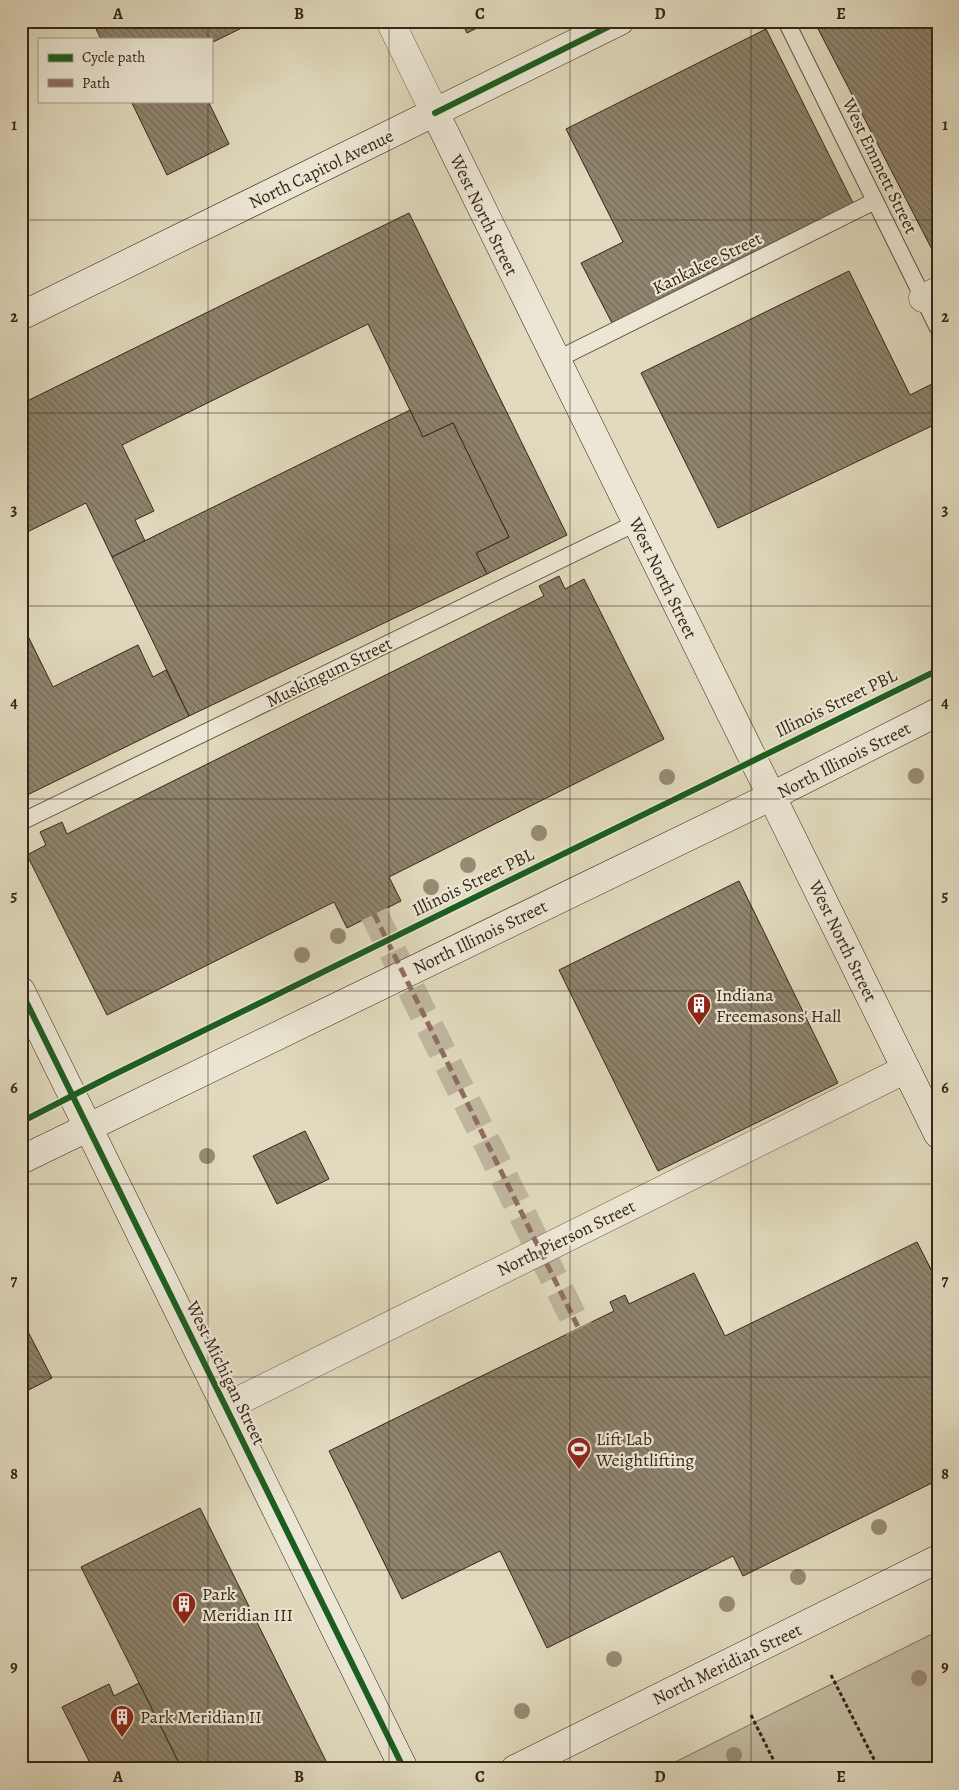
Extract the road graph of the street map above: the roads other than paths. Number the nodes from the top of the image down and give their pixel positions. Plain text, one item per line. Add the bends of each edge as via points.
1 (390, 21) edge
2 (620, 21) edge
3 (786, 21) edge
4 (435, 113) junction
5 (875, 201) junction
6 (930, 294) edge
7 (21, 316) edge
8 (938, 328) edge
9 (556, 360) junction
10 (636, 523) junction
11 (938, 712) edge
12 (772, 796) junction
13 (21, 822) edge
14 (21, 991) edge
15 (906, 1069) junction
16 (88, 1127) junction
17 (937, 1132) edge
18 (21, 1160) edge
19 (226, 1408) junction
20 (938, 1559) edge
21 (404, 1769) edge
22 (515, 1769) edge

1 - 4 main road, West North Street
2 - 4 main road, North Capitol Avenue
3 - 5 lane, West Emmett Street
4 - 7 main road, North Capitol Avenue
4 - 9 main road, West North Street
5 - 6 lane, West Emmett Street
5 - 9 lane, Kankakee Street
6 - 8 lane, West Emmett Street
9 - 10 main road, West North Street
10 - 12 main road, West North Street
10 - 13 lane, Muskingum Street
11 - 12 main road, North Illinois Street
12 - 15 main road, West North Street
12 - 16 main road, North Illinois Street
14 - 16 main road, West Michigan Street
15 - 17 main road, West North Street
15 - 19 main road, North Pierson Street
16 - 18 main road, North Illinois Street
16 - 19 main road, West Michigan Street
19 - 21 main road, West Michigan Street
20 - 22 main road, North Meridian Street

